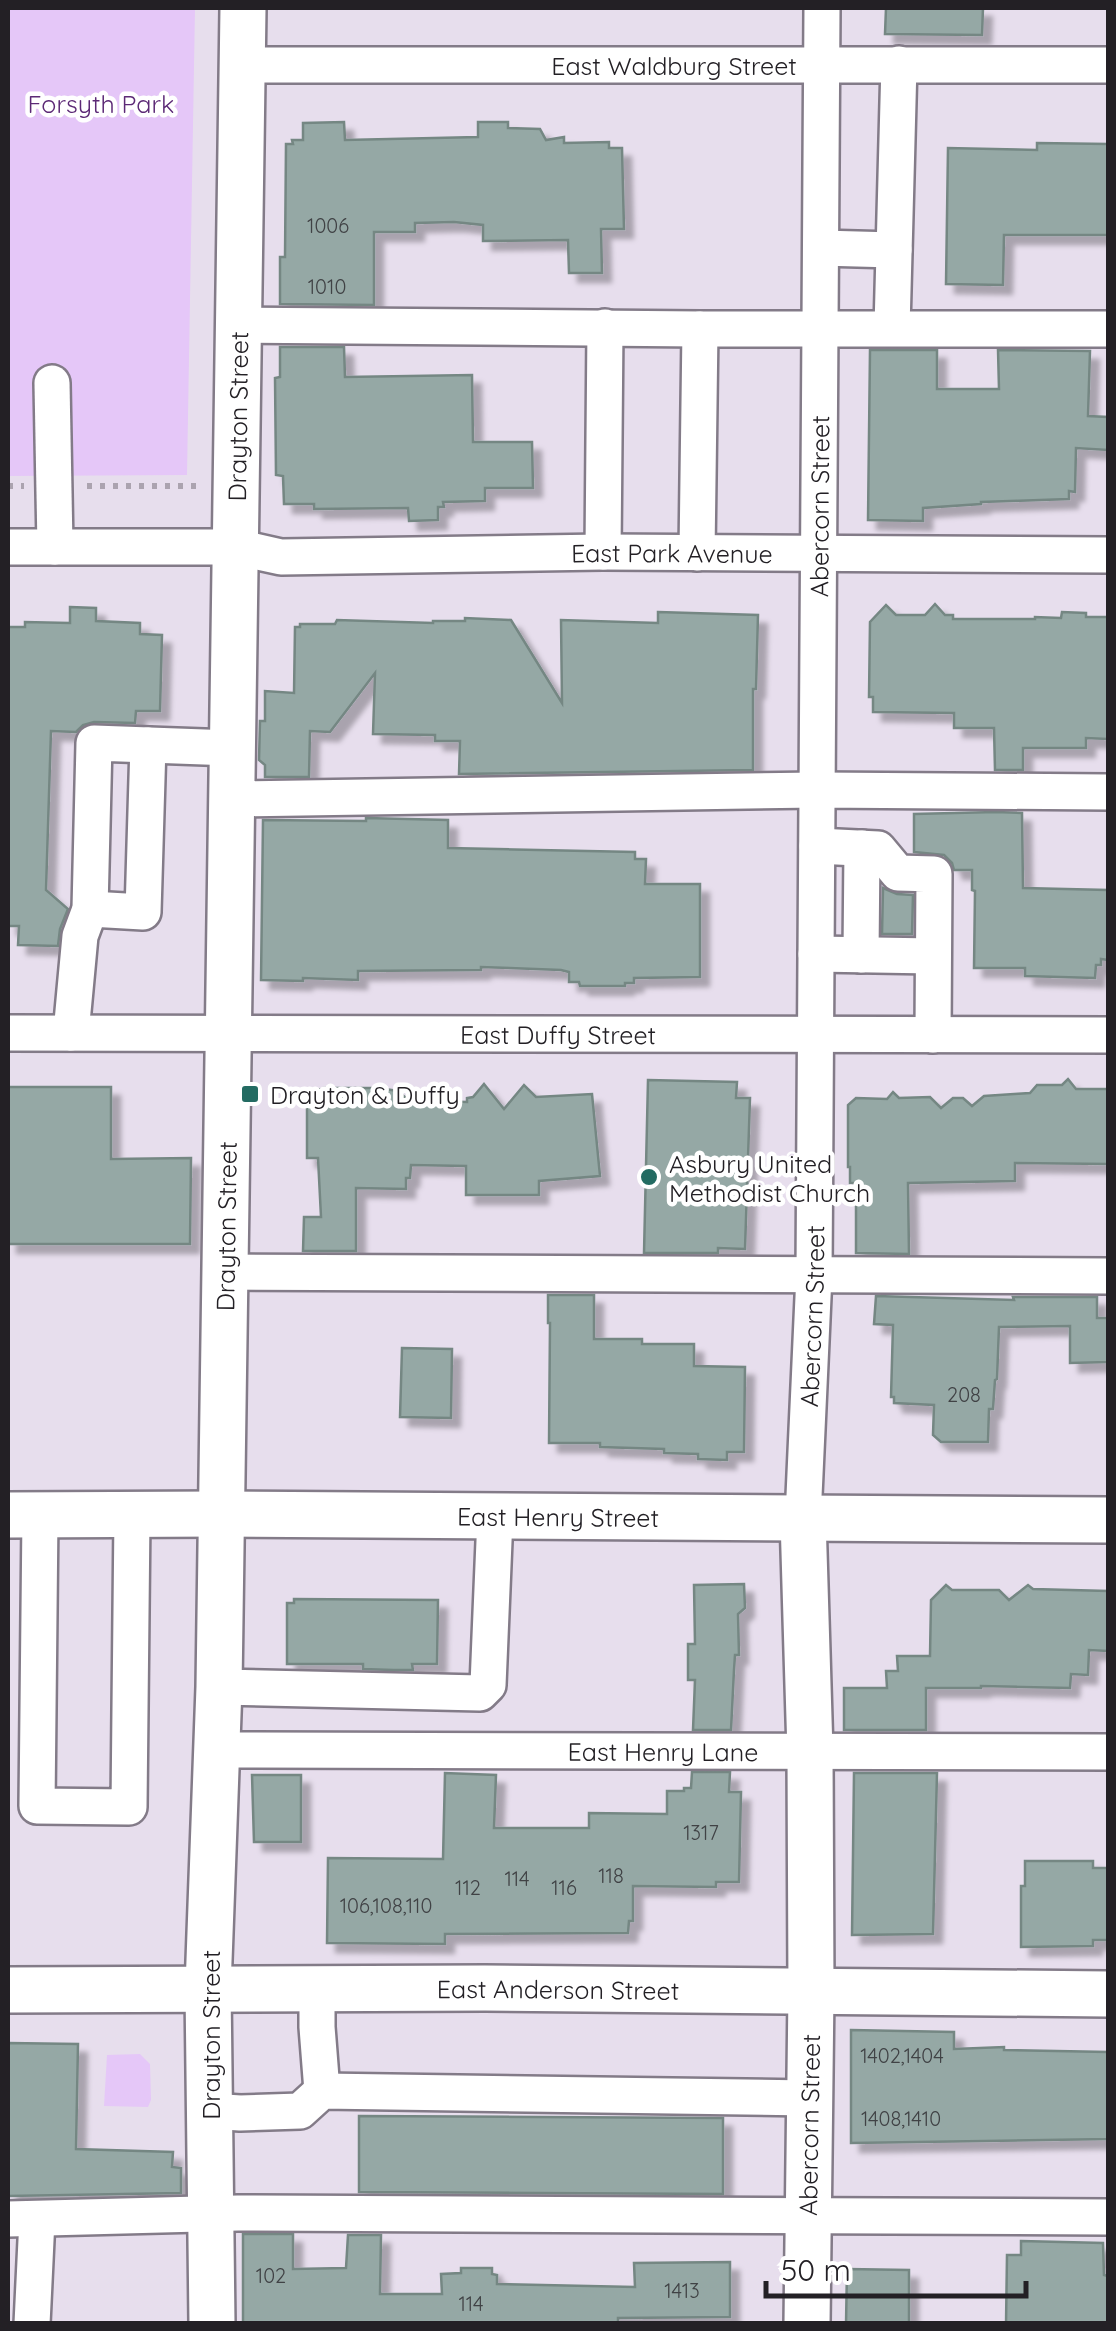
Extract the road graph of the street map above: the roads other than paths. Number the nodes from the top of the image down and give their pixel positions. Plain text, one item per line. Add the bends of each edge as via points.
1 (242, 8) edge
2 (822, 8) edge
3 (822, 64) junction
4 (899, 64) junction
5 (242, 65) junction
6 (1108, 65) edge
7 (821, 248) junction
8 (894, 250) junction
9 (239, 325) junction
10 (605, 327) junction
11 (820, 328) junction
12 (892, 328) junction
13 (700, 329) junction
14 (1108, 329) edge
15 (52, 383) dead end
16 (55, 547) junction
17 (236, 547) junction
18 (8, 548) edge
19 (603, 552) junction
20 (697, 553) junction
21 (819, 554) junction
22 (1108, 556) edge
23 (148, 745) junction
24 (232, 748) junction
25 (817, 790) junction
26 (1108, 792) edge
27 (230, 799) junction
28 (817, 846) junction
29 (862, 848) junction
30 (90, 909) junction
31 (816, 954) junction
32 (861, 955) junction
33 (933, 956) junction
34 (8, 1033) edge
35 (71, 1033) junction
36 (230, 1033) junction
37 (816, 1034) junction
38 (933, 1034) junction
39 (1108, 1036) edge
40 (224, 1272) junction
41 (814, 1274) junction
42 (1108, 1276) edge
43 (222, 1514) junction
44 (24, 1515) edge
45 (132, 1515) junction
46 (495, 1517) junction
47 (803, 1518) junction
48 (1108, 1520) edge
49 (219, 1687) junction
50 (218, 1750) junction
51 (810, 1752) junction
52 (1108, 1752) edge
53 (208, 1988) junction
54 (317, 1988) junction
55 (8, 1990) edge
56 (811, 1992) junction
57 (1108, 1994) edge
58 (322, 2091) junction
59 (809, 2098) junction
60 (210, 2110) junction
61 (212, 2213) junction
62 (808, 2215) junction
63 (1108, 2217) edge
64 (22, 2219) edge
65 (32, 2324) edge
66 (212, 2324) edge
67 (807, 2324) edge

1 - 5 main road, Drayton Street
2 - 3 street, Abercorn Street
3 - 4 street, East Waldburg Street
3 - 5 street, East Waldburg Street
3 - 7 street, Abercorn Street
4 - 6 street, East Waldburg Street
4 - 8 street
5 - 9 main road, Drayton Street
7 - 8 street
7 - 11 street, Abercorn Street
8 - 12 street
9 - 10 street
9 - 17 main road, Drayton Street
10 - 13 street
10 - 19 street
11 - 12 street
11 - 13 street
11 - 21 street, Abercorn Street
12 - 14 street
13 - 20 street
15 - 16 street
16 - 17 street, East Park Avenue
16 - 18 street
17 - 19 street, East Park Avenue via 281,556
17 - 24 main road, Drayton Street
19 - 20 street, East Park Avenue
20 - 21 street, East Park Avenue
21 - 22 street, East Park Avenue
21 - 25 street, Abercorn Street
23 - 24 street
23 - 30 street via 94,743
23 - 30 street via 143,912
24 - 27 main road, Drayton Street
25 - 26 street
25 - 27 street
25 - 28 street, Abercorn Street
27 - 36 main road, Drayton Street
28 - 29 street
28 - 31 street, Abercorn Street
29 - 32 street
29 - 33 street via 878,849 898,873 934,874
30 - 35 street via 80,936
31 - 32 street
31 - 37 street, Abercorn Street
32 - 33 street
33 - 38 street
34 - 35 street, East Duffy Street
35 - 36 street, East Duffy Street
36 - 37 street, East Duffy Street
36 - 40 main road, Drayton Street
37 - 38 street, East Duffy Street
37 - 41 street, Abercorn Street
38 - 39 street, East Duffy Street
40 - 41 street
40 - 43 main road, Drayton Street
41 - 42 street
41 - 47 street, Abercorn Street
43 - 45 main road, East Henry Street
43 - 46 main road, East Henry Street
43 - 49 main road, Drayton Street
44 - 45 main road, East Henry Street
44 - 45 street via 37,1806 130,1807
46 - 47 main road, East Henry Street
46 - 49 street via 488,1684 480,1693
47 - 48 main road, East Henry Street
47 - 51 main road, Abercorn Street
49 - 50 main road, Drayton Street
50 - 51 street, East Henry Lane
50 - 53 main road, Drayton Street
51 - 52 street, East Henry Lane
51 - 56 main road, Abercorn Street
53 - 54 main road, East Anderson Street
53 - 55 main road, East Anderson Street
53 - 60 main road, Drayton Street
54 - 56 main road, East Anderson Street
54 - 58 street
56 - 57 main road, East Anderson Street
56 - 59 main road, Abercorn Street
58 - 59 street
58 - 60 street via 300,2111
59 - 62 main road, Abercorn Street
60 - 61 main road, Drayton Street
61 - 62 street
61 - 64 street
61 - 66 main road, Drayton Street
62 - 63 street
62 - 67 main road, Abercorn Street
64 - 65 street

